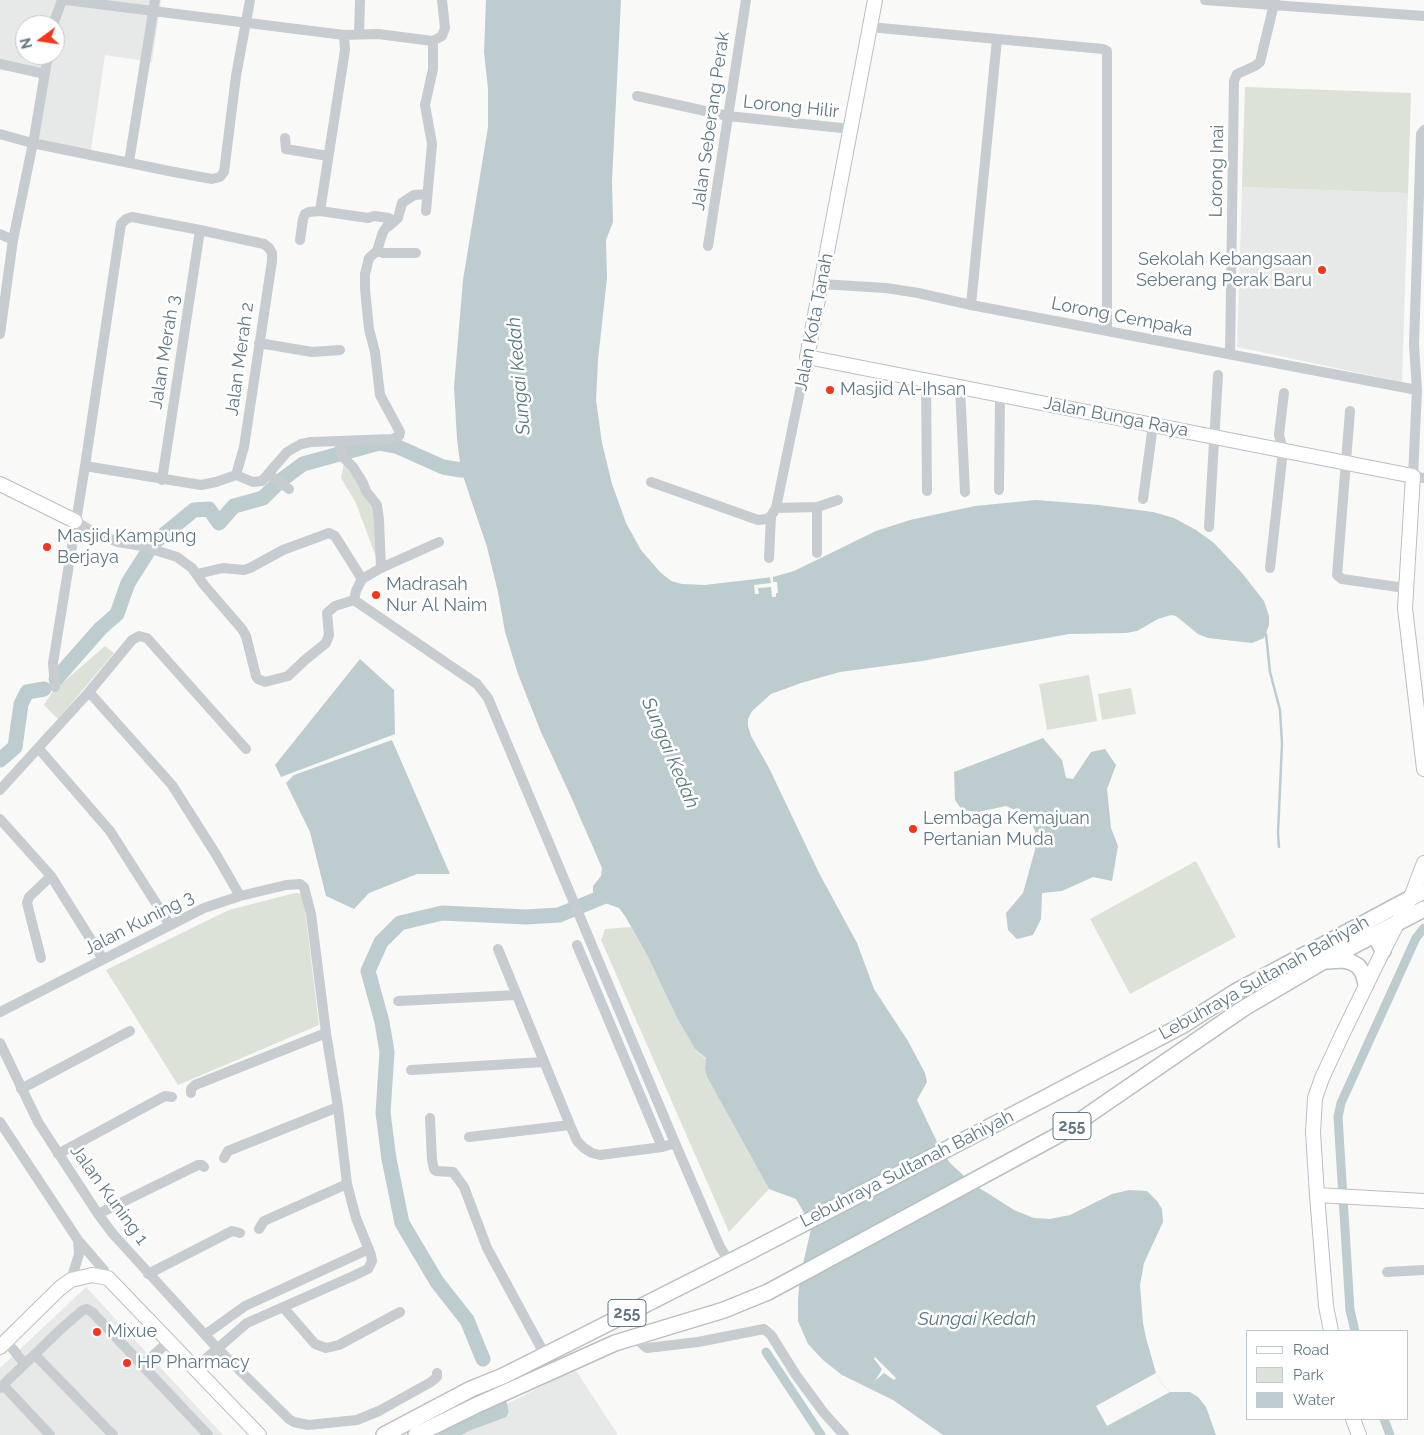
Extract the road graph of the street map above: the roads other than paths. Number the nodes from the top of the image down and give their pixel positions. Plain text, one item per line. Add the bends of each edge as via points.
1 (54, 0) edge
2 (62, 0) edge
3 (66, 0) edge
4 (250, 0) edge
5 (360, 0) edge
6 (442, 0) edge
7 (746, 0) edge
8 (875, 0) edge
9 (1205, 0) edge
10 (1275, 2) edge
11 (154, 5) edge
12 (54, 15) edge
13 (56, 15) edge
14 (1424, 16) edge
15 (246, 23) junction
16 (870, 27) junction
17 (359, 34) junction
18 (344, 36) junction
19 (997, 39) junction
20 (433, 41) junction
21 (0, 64) edge
22 (46, 65) edge
23 (45, 74) junction
24 (636, 96) dead end
25 (728, 116) junction
26 (850, 129) junction
27 (1424, 130) edge
28 (0, 134) edge
29 (285, 138) dead end
30 (32, 143) junction
31 (328, 156) junction
32 (129, 162) junction
33 (427, 194) junction
34 (320, 211) junction
35 (426, 211) dead end
36 (389, 226) junction
37 (200, 230) junction
38 (0, 234) edge
39 (13, 240) junction
40 (300, 240) dead end
41 (708, 246) dead end
42 (377, 252) junction
43 (416, 254) dead end
44 (821, 284) junction
45 (971, 305) junction
46 (1108, 331) junction
47 (0, 334) edge
48 (259, 343) junction
49 (340, 350) dead end
50 (1230, 354) junction
51 (807, 357) junction
52 (1218, 375) dead end
53 (926, 380) junction
54 (960, 387) junction
55 (1417, 390) junction
56 (1284, 393) dead end
57 (1000, 395) junction
58 (1350, 411) dead end
59 (1153, 425) junction
60 (1214, 436) junction
61 (338, 443) junction
62 (1283, 450) junction
63 (1347, 463) junction
64 (85, 466) junction
65 (236, 475) junction
66 (271, 476) junction
67 (1418, 477) edge
68 (162, 480) junction
69 (651, 482) dead end
70 (0, 484) edge
71 (285, 487) dead end
72 (999, 490) dead end
73 (927, 491) dead end
74 (965, 492) dead end
75 (1143, 499) dead end
76 (838, 500) dead end
77 (817, 507) junction
78 (773, 512) junction
79 (75, 521) junction
80 (1209, 527) dead end
81 (439, 542) dead end
82 (817, 553) dead end
83 (769, 558) dead end
84 (381, 568) junction
85 (1270, 568) dead end
86 (197, 574) junction
87 (362, 579) junction
88 (1405, 588) junction
89 (354, 600) junction
90 (54, 686) dead end
91 (89, 692) junction
92 (39, 749) junction
93 (246, 749) dead end
94 (1424, 769) edge
95 (0, 790) edge
96 (0, 820) edge
97 (1424, 863) edge
98 (51, 876) junction
99 (1418, 894) edge
100 (240, 896) junction
101 (1424, 909) edge
102 (1399, 921) junction
103 (170, 925) junction
104 (1347, 932) junction
105 (1373, 936) junction
106 (577, 945) dead end
107 (498, 949) dead end
108 (1383, 951) junction
109 (41, 958) dead end
110 (102, 960) junction
111 (1324, 961) junction
112 (1366, 984) junction
113 (517, 995) junction
114 (398, 1001) dead end
115 (0, 1012) edge
116 (130, 1031) dead end
117 (326, 1033) junction
118 (0, 1043) edge
119 (544, 1062) junction
120 (411, 1070) dead end
121 (21, 1089) junction
122 (191, 1093) dead end
123 (172, 1098) dead end
124 (338, 1107) junction
125 (430, 1118) dead end
126 (0, 1122) edge
127 (570, 1125) junction
128 (468, 1137) dead end
129 (675, 1143) junction
130 (662, 1147) junction
131 (58, 1154) junction
132 (224, 1158) dead end
133 (204, 1167) dead end
134 (347, 1184) junction
135 (1317, 1195) junction
136 (1424, 1201) edge
137 (98, 1214) junction
138 (260, 1229) dead end
139 (236, 1232) dead end
140 (78, 1240) junction
141 (368, 1249) junction
142 (729, 1261) junction
143 (1424, 1270) edge
144 (1387, 1272) dead end
145 (148, 1274) junction
146 (108, 1278) junction
147 (71, 1280) junction
148 (283, 1307) junction
149 (400, 1312) dead end
150 (1331, 1330) edge
151 (206, 1334) junction
152 (638, 1336) junction
153 (169, 1341) junction
154 (3, 1344) edge
155 (218, 1348) junction
156 (35, 1355) junction
157 (544, 1355) junction
158 (25, 1364) junction
159 (143, 1365) junction
160 (195, 1368) junction
161 (437, 1373) dead end
162 (1, 1387) edge
163 (1354, 1420) edge
164 (203, 1433) edge
165 (50, 1435) edge
166 (113, 1435) edge
167 (259, 1435) edge
168 (384, 1435) edge
169 (416, 1435) edge
170 (844, 1435) edge
171 (1359, 1435) edge

1 - 12 street
2 - 13 street
3 - 11 street
4 - 15 street
5 - 17 street
6 - 20 street via 444,33
7 - 25 street, Jalan Seberang Perak
8 - 16 street, Jalan Kota Tanah
9 - 10 street
10 - 14 street
10 - 50 street, Lorong Inai via 1260,62 1237,74 1234,81
11 - 15 street
11 - 32 street
15 - 18 street
15 - 32 street via 224,172 220,177 212,179
16 - 19 street
16 - 26 street, Jalan Kota Tanah
17 - 18 street
17 - 20 street
18 - 31 street via 345,50
19 - 45 street
19 - 46 street via 1103,49 1108,53
20 - 33 street via 433,69 425,105 432,144
21 - 23 street
22 - 23 street
23 - 30 street
24 - 25 street, Lorong Hilir
25 - 26 street, Lorong Hilir
25 - 41 street, Jalan Seberang Perak
26 - 44 street, Jalan Kota Tanah
27 - 55 street via 1420,134 1414,335
28 - 30 street
29 - 31 street via 285,147 289,150
30 - 32 street
30 - 39 street
31 - 34 street
33 - 35 street
33 - 36 street via 414,195 402,203 398,218
34 - 36 street via 388,218
34 - 40 street via 305,214
36 - 42 street via 383,232
37 - 48 street, Jalan Merah 2 via 264,244 272,253
37 - 64 street, Jalan Merah 2 via 132,217 121,224
37 - 68 street, Jalan Merah 3
38 - 39 street
39 - 47 street
42 - 43 street
42 - 61 street via 369,258 364,274 368,320 380,394 400,432 392,440
44 - 45 street, Lorong Cempaka via 918,292
44 - 51 street, Jalan Kota Tanah
45 - 46 street, Lorong Cempaka
46 - 50 street, Lorong Cempaka
48 - 49 street via 312,352
48 - 65 street, Jalan Merah 2 via 244,447
50 - 55 street, Lorong Cempaka
51 - 53 street, Jalan Bunga Raya
51 - 78 street, Jalan Kota Tanah
52 - 60 street
53 - 54 street, Jalan Bunga Raya
53 - 73 street
54 - 57 street, Jalan Bunga Raya
54 - 74 street
55 - 67 street
56 - 62 street via 1279,435
57 - 59 street, Jalan Bunga Raya
57 - 72 street
58 - 63 street
59 - 60 street, Jalan Bunga Raya
59 - 75 street
60 - 62 street, Jalan Bunga Raya
60 - 80 street
61 - 66 street via 311,442 294,447
61 - 84 street via 343,457 377,504
62 - 63 street, Jalan Bunga Raya
62 - 85 street
63 - 67 street, Jalan Bunga Raya
63 - 88 street via 1337,575 1342,579
64 - 68 street
64 - 79 street
65 - 66 street via 258,482
65 - 68 street via 201,485
66 - 71 street
67 - 88 street
69 - 78 street via 758,520
70 - 79 street
76 - 77 street
77 - 78 street
77 - 82 street
78 - 83 street, Jalan Kota Tanah
79 - 86 street via 118,542 177,557
79 - 90 street via 53,663
81 - 84 street
84 - 87 street
86 - 87 street via 223,568 244,570 329,532
86 - 89 street via 242,629 256,676 265,682 288,676 326,643 330,635 327,613 335,606
87 - 89 street
88 - 94 street via 1406,626
89 - 129 street via 484,690
91 - 92 street
91 - 93 street via 132,640 139,636 147,638
91 - 100 street via 172,785
92 - 95 street
92 - 103 street via 110,831
96 - 98 street
97 - 99 street
98 - 109 street via 27,903
98 - 110 street
99 - 102 street
99 - 104 main road, Lebuhraya Sultanah Bahiyah / 255
100 - 103 street, Jalan Kuning 3 via 204,908
100 - 117 street, Jalan Kuning 3 via 300,884 304,887 311,914
101 - 102 main road, Lebuhraya Sultanah Bahiyah / 255
102 - 105 main road, Lebuhraya Sultanah Bahiyah / 255
102 - 108 street
103 - 110 street, Jalan Kuning 3
104 - 105 main road
104 - 142 main road, Lebuhraya Sultanah Bahiyah / 255 via 1235,992 1185,1024
105 - 108 main road
105 - 111 main road, Lebuhraya Sultanah Bahiyah / 255
106 - 130 street
107 - 113 street
108 - 112 street
110 - 115 street, Jalan Kuning 3
111 - 112 main road via 1351,962 1363,973
111 - 152 main road, Lebuhraya Sultanah Bahiyah / 255 via 1244,1008 1062,1133 768,1292 717,1313
112 - 135 street via 1315,1098 1313,1132
113 - 114 street
113 - 119 street
116 - 121 street
117 - 122 street via 195,1085
117 - 124 street
118 - 121 street, Jalan Kuning 1
119 - 120 street
119 - 127 street
121 - 131 street, Jalan Kuning 1
123 - 131 street via 165,1096
124 - 132 street via 228,1151
124 - 134 street
125 - 157 street via 434,1169 436,1172 453,1172 464,1187 487,1248
126 - 140 street
127 - 128 street
127 - 130 street via 578,1141 592,1153
129 - 130 street
129 - 142 street
131 - 137 street, Jalan Kuning 1
133 - 137 street via 198,1165
134 - 138 street via 264,1220
134 - 141 street
135 - 136 street
135 - 150 street
137 - 145 street, Jalan Kuning 1
139 - 145 street
140 - 146 street
140 - 147 street via 79,1254
141 - 148 street via 372,1258 368,1269
141 - 151 street via 246,1306
142 - 157 main road, Lebuhraya Sultanah Bahiyah / 255
143 - 144 street
145 - 151 street, Jalan Kuning 1
146 - 147 street via 92,1275
146 - 153 street
147 - 154 street
148 - 149 street via 315,1344 326,1348 339,1345
148 - 155 street via 247,1323
151 - 155 street, Jalan Kuning 1
152 - 169 main road, Lebuhraya Sultanah Bahiyah / 255 via 599,1350
152 - 170 street via 647,1348 764,1329 824,1413
153 - 159 street
153 - 160 street
154 - 158 street
155 - 160 street
155 - 161 street, Jalan Kuning 1 via 289,1419 301,1424 348,1421 372,1415 431,1382
156 - 158 street
156 - 159 street via 82,1310 87,1309
156 - 166 street
157 - 168 main road, Lebuhraya Sultanah Bahiyah / 255
158 - 162 street
159 - 164 street
160 - 167 street
162 - 165 street
163 - 171 street

